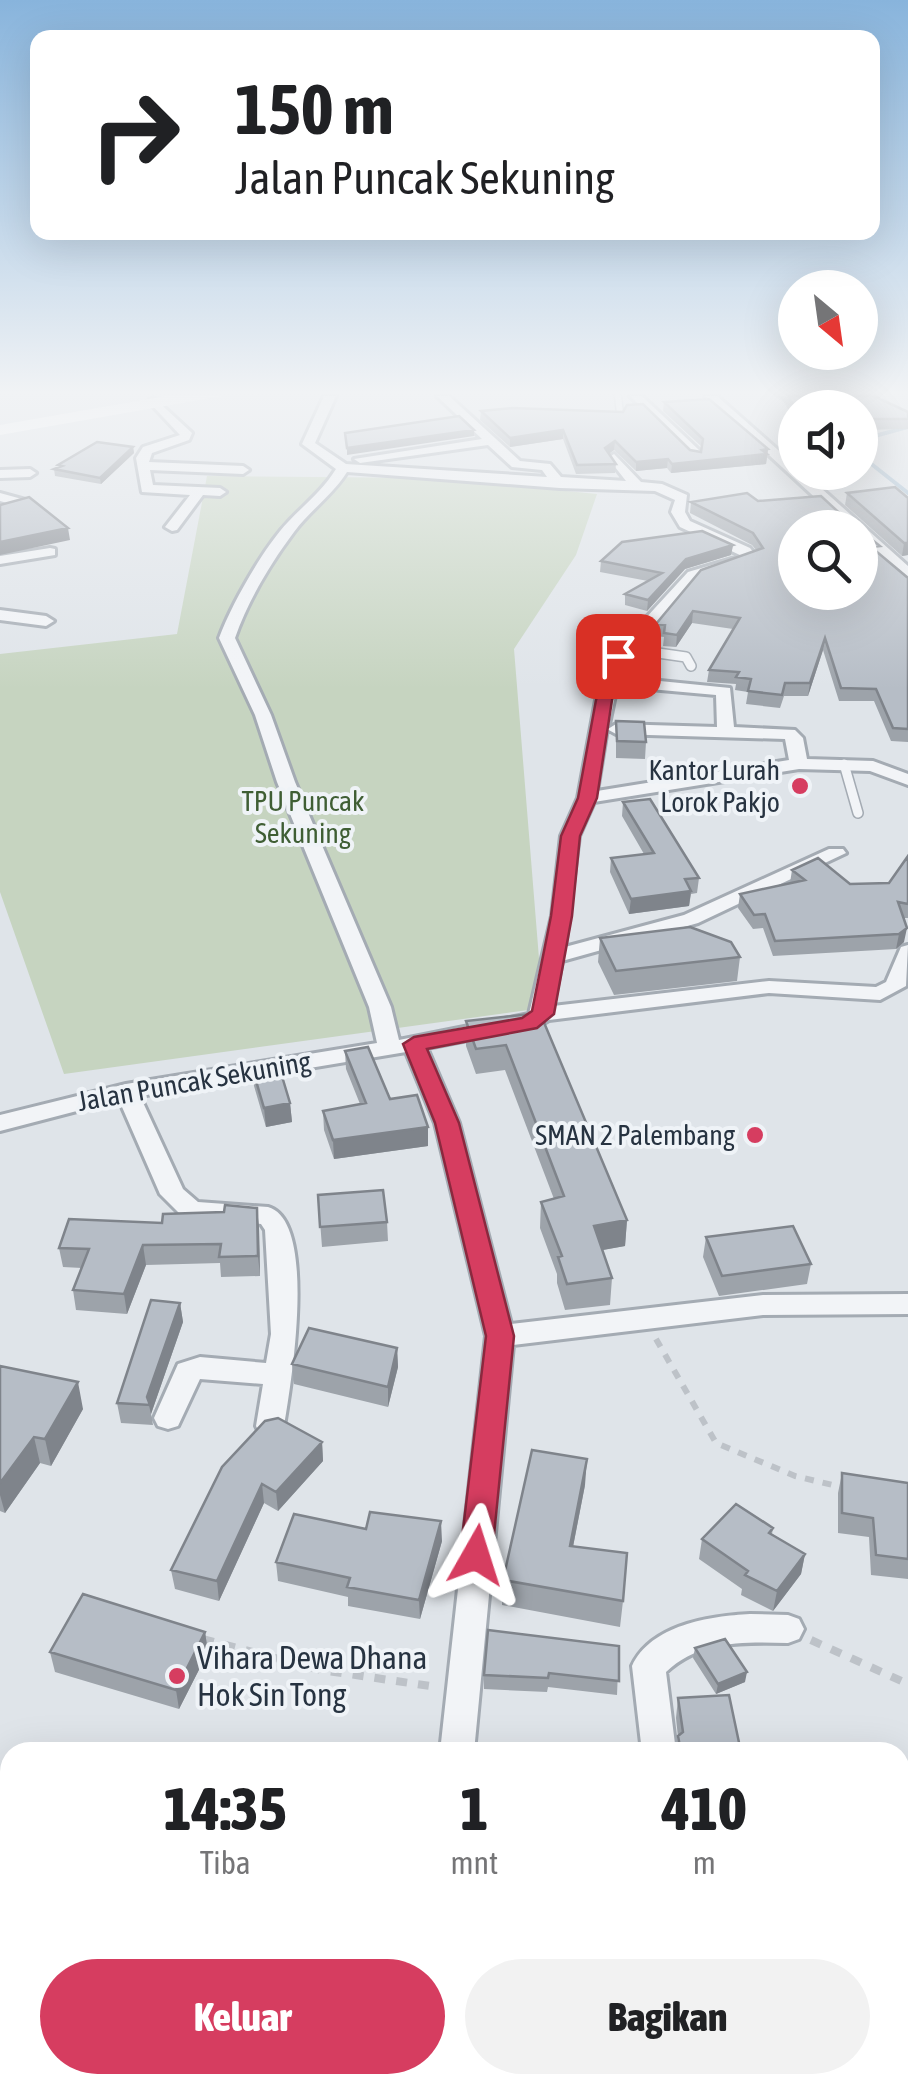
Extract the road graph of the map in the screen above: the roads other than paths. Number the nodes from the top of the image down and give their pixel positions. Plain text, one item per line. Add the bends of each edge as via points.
1 (197, 494) edge
2 (325, 494) edge
3 (675, 494) edge
4 (0, 497) edge
5 (24, 504) edge
6 (172, 527) dead end
7 (878, 547) edge
8 (50, 552) dead end
9 (0, 561) edge
10 (908, 573) edge
11 (26, 576) dead end
12 (0, 615) edge
13 (46, 621) dead end
14 (623, 648) junction
15 (691, 666) dead end
16 (612, 681) junction
17 (599, 728) junction
18 (726, 732) junction
19 (799, 764) junction
20 (844, 764) junction
21 (908, 780) edge
22 (588, 798) junction
23 (858, 813) dead end
24 (836, 853) dead end
25 (908, 953) edge
26 (554, 957) junction
27 (536, 1018) junction
28 (402, 1046) junction
29 (126, 1091) junction
30 (0, 1123) edge
31 (908, 1304) edge
32 (500, 1336) junction
33 (278, 1376) junction
34 (168, 1418) dead end
35 (270, 1426) edge
36 (788, 1630) road end
37 (458, 1742) edge
38 (658, 1742) edge

1 - 6 street
2 - 28 street via 290,527 228,638
3 - 14 street via 682,498 678,512 685,524 750,558 692,575
4 - 5 street
7 - 10 street
8 - 9 street
9 - 11 street
12 - 13 street
14 - 15 lane via 686,657
14 - 16 street
16 - 17 street
16 - 18 street via 724,691
17 - 18 street
17 - 22 street
18 - 19 street via 791,734
19 - 20 street
19 - 22 street
20 - 21 street via 873,766
20 - 23 lane
22 - 26 street via 570,836
24 - 26 street via 691,919
25 - 27 street, Jalan Puncak Sekuning via 895,986 880,994 769,987
26 - 27 street
27 - 28 street, Jalan Puncak Sekuning
28 - 29 street, Jalan Puncak Sekuning
28 - 32 street via 447,1123
29 - 30 street, Jalan Puncak Sekuning
29 - 33 street via 172,1194 204,1214 268,1216 278,1228 286,1334
31 - 32 street via 763,1305
32 - 37 street
33 - 34 street via 188,1372
33 - 35 street
36 - 38 street via 732,1626 663,1651 650,1666

